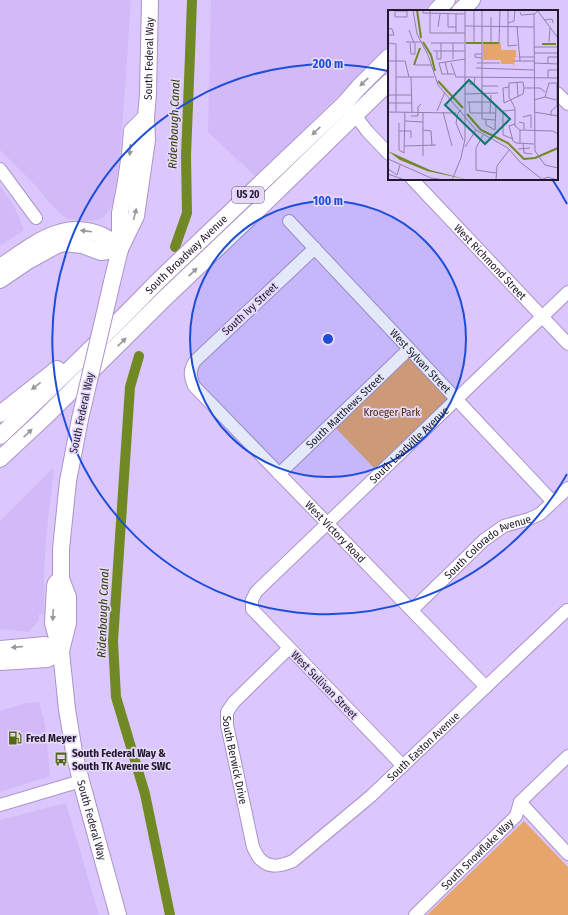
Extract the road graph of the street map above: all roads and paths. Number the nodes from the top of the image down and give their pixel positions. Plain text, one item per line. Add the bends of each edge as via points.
1 (150, 0) edge
2 (447, 0) edge
3 (472, 0) edge
4 (437, 10) edge
5 (461, 10) edge
6 (388, 58) edge
7 (388, 83) edge
8 (558, 94) edge
9 (344, 104) junction
10 (568, 104) edge
11 (355, 115) junction
12 (388, 153) edge
13 (0, 169) edge
14 (413, 180) edge
15 (36, 218) dead end
16 (289, 220) dead end
17 (315, 248) junction
18 (120, 249) junction
19 (0, 267) edge
20 (0, 280) edge
21 (568, 292) edge
22 (131, 309) junction
23 (542, 317) junction
24 (568, 344) edge
25 (409, 349) junction
26 (190, 373) joint
27 (456, 399) junction
28 (0, 414) edge
29 (0, 436) edge
30 (0, 459) edge
31 (279, 474) junction
32 (568, 488) edge
33 (553, 502) junction
34 (328, 524) junction
35 (252, 600) joint
36 (412, 610) junction
37 (567, 610) dead end
38 (289, 648) junction
39 (0, 649) edge
40 (61, 652) junction
41 (0, 662) edge
42 (486, 687) junction
43 (568, 756) edge
44 (402, 766) junction
45 (81, 781) junction
46 (520, 802) junction
47 (0, 806) edge
48 (568, 854) edge
49 (270, 866) joint
50 (118, 915) edge
51 (415, 915) edge

1 - 18 main road, South Federal Way via 147,140 136,216
2 - 4 main road
3 - 5 main road
6 -> 9 main road, South Broadway Avenue / US 20
7 - 11 main road, South Broadway Avenue / US 20
8 - 10 street
9 - 11 street
9 -> 22 main road, South Broadway Avenue / US 20
11 - 12 street
30 -> 11 main road, South Broadway Avenue / US 20
13 - 15 street
14 - 23 street, West Richmond Street
16 - 17 street, West Sylvan Street
17 - 25 street, West Sylvan Street
17 - 26 street, South Ivy Street via 195,361
18 -> 19 main road via 104,236 89,231 68,230 43,239
18 - 20 main road via 101,252 82,245 64,243 28,261
18 - 40 main road, South Federal Way, bridge via 68,481 61,549 61,580 68,597 68,623
21 - 23 street, South Leadville Avenue
22 -> 28 main road
22 - 29 main road, South Broadway Avenue / US 20
23 - 24 street, West Richmond Street
23 - 27 street, South Leadville Avenue
25 - 27 street, West Sylvan Street
25 - 31 street, South Matthews Street
26 - 31 street, West Victory Road via 194,386
27 - 33 street, West Sylvan Street
27 - 34 street, South Leadville Avenue
31 - 34 street, West Victory Road
32 - 33 street, South Colorado Avenue
33 - 36 street, South Colorado Avenue via 540,514 504,526 484,540
34 - 35 street, South Leadville Avenue via 256,592
34 - 36 street, West Victory Road
35 - 38 street, West Sullivan Street via 252,609
36 - 42 street, West Victory Road
37 - 42 street, South Easton Avenue
38 - 44 street, West Sullivan Street
38 - 49 street, South Berwick Drive via 227,712 227,725 253,847 260,858
40 -> 39 main road via 46,645
40 - 41 main road via 47,659
40 - 45 main road, South Federal Way via 67,709
42 - 44 street, South Easton Avenue
43 - 46 street, South Snowflake Way
44 - 49 street, South Easton Avenue via 371,796 293,861
45 - 47 street
45 - 50 main road, South Federal Way
46 - 48 street
46 - 51 street, South Snowflake Way via 516,816

